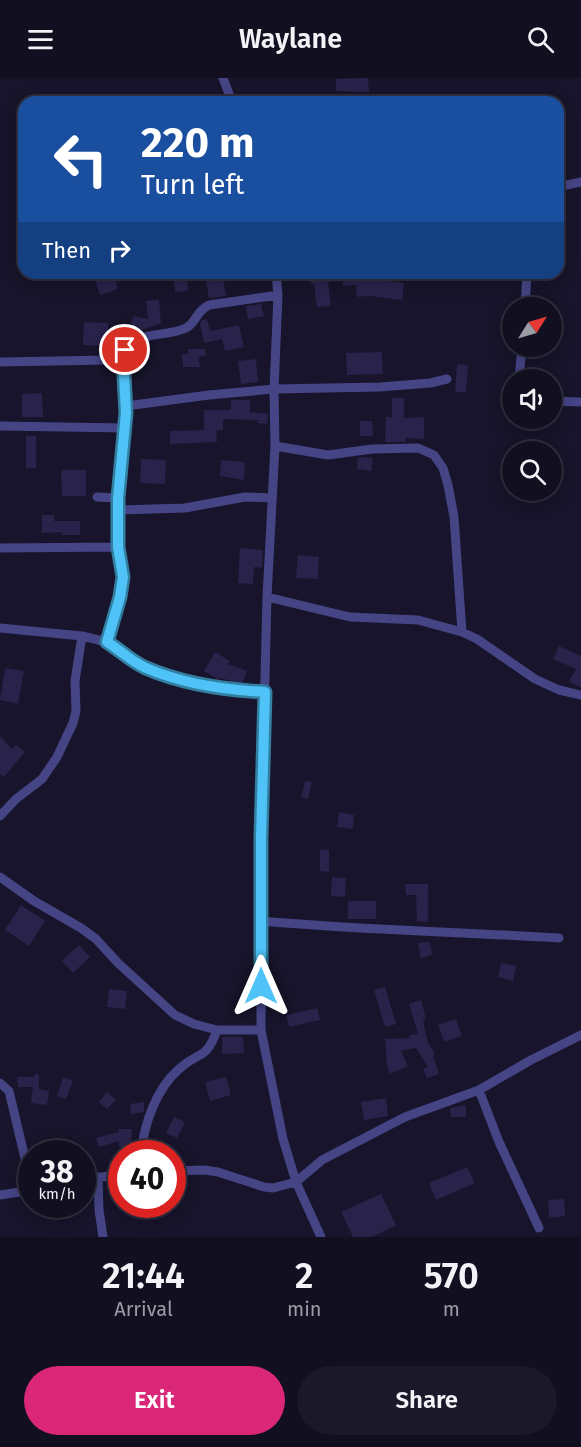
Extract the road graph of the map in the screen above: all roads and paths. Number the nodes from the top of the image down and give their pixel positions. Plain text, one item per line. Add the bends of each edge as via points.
1 (223, 78) edge
2 (230, 96) edge
3 (581, 182) edge
4 (564, 186) edge
5 (277, 279) edge
6 (527, 279) edge
7 (278, 295) junction
8 (526, 297) edge
9 (123, 356) junction
10 (0, 362) edge
11 (447, 379) dead end
12 (274, 389) junction
13 (562, 401) edge
14 (579, 402) dead end
15 (126, 406) junction
16 (0, 426) edge
17 (126, 428) junction
18 (275, 446) junction
19 (97, 497) dead end
20 (118, 498) junction
21 (272, 498) junction
22 (119, 510) junction
23 (118, 547) junction
24 (0, 548) edge
25 (267, 597) junction
26 (0, 628) edge
27 (462, 632) junction
28 (82, 636) junction
29 (107, 642) junction
30 (265, 692) junction
31 (581, 695) edge
32 (0, 816) edge
33 (0, 877) edge
34 (261, 921) junction
35 (559, 938) dead end
36 (217, 1030) junction
37 (261, 1030) junction
38 (581, 1035) edge
39 (0, 1083) edge
40 (479, 1090) junction
41 (20, 1140) edge
42 (142, 1140) edge
43 (186, 1171) edge
44 (108, 1176) edge
45 (98, 1177) joint
46 (296, 1182) junction
47 (18, 1192) edge
48 (0, 1195) edge
49 (539, 1228) dead end
50 (103, 1237) edge
51 (321, 1237) edge

1 - 2 street
3 - 4 street
5 - 7 street
6 - 8 street
7 - 9 street via 209,305 199,310 188,327 134,341
7 - 12 street
9 - 10 street via 109,360
9 - 15 street
11 - 12 street via 380,387
12 - 15 street
12 - 18 street
13 - 14 street
15 - 17 street
16 - 17 street
17 - 20 street
18 - 21 street
18 - 27 street via 328,455 418,448 434,455 443,468 454,517
19 - 20 street
20 - 22 street
21 - 22 street via 245,497 185,508
21 - 25 street
22 - 23 street
23 - 24 street
23 - 29 street via 122,588
25 - 27 street via 350,617 418,620
25 - 30 street
26 - 28 street
27 - 31 street via 535,679
28 - 29 street
28 - 32 street via 75,681 76,711 65,740 42,779
29 - 30 street via 147,668 204,685
30 - 34 street
33 - 36 street via 96,939 175,1014
34 - 35 street
34 - 37 street
36 - 37 street
36 - 42 street via 205,1053 169,1078
37 - 46 street via 283,1139
38 - 40 street
39 - 41 street via 9,1091
40 - 46 street via 405,1117 322,1160
40 - 49 street
43 - 46 street via 218,1172 273,1188
44 - 45 street
45 - 50 street
46 - 51 street
47 - 48 street

